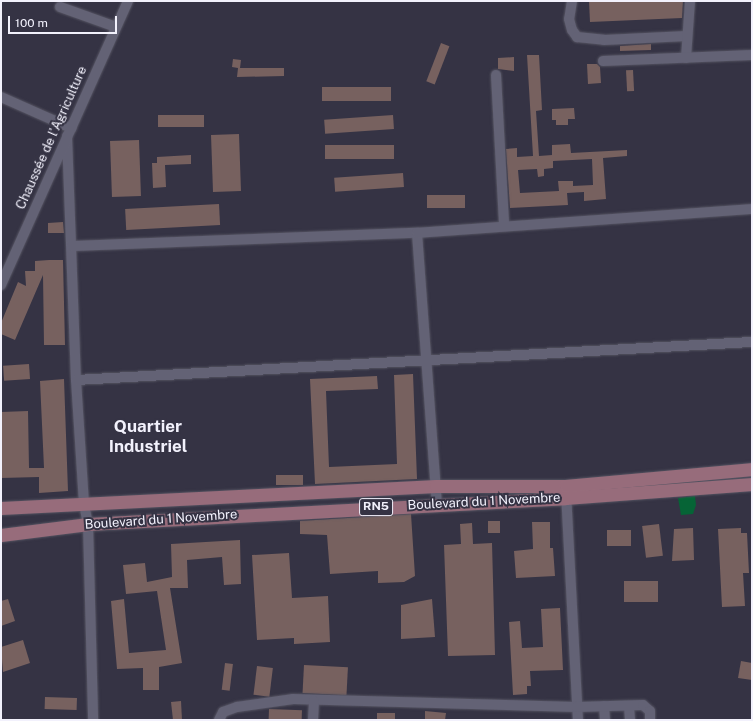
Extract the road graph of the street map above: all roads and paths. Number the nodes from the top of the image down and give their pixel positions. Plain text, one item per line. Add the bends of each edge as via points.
1 (128, 1) edge
2 (572, 1) edge
3 (690, 1) edge
4 (60, 7) dead end
5 (116, 27) junction
6 (687, 36) junction
7 (752, 55) edge
8 (686, 58) junction
9 (603, 61) dead end
10 (496, 75) dead end
11 (1, 97) edge
12 (69, 132) junction
13 (752, 209) edge
14 (504, 225) junction
15 (417, 233) junction
16 (72, 246) junction
17 (1, 286) edge
18 (752, 342) edge
19 (425, 362) junction
20 (76, 380) junction
21 (752, 469) edge
22 (710, 472) junction
23 (752, 484) edge
24 (436, 486) junction
25 (712, 486) junction
26 (566, 492) junction
27 (263, 494) junction
28 (84, 504) junction
29 (437, 504) junction
30 (1, 508) edge
31 (264, 514) junction
32 (88, 524) junction
33 (1, 535) edge
34 (314, 701) junction
35 (604, 706) junction
36 (629, 706) junction
37 (577, 707) junction
38 (93, 720) edge
39 (219, 720) edge
40 (313, 720) edge
41 (578, 720) edge
42 (605, 720) edge
43 (630, 720) edge
44 (650, 720) edge

1 - 5 street, Chaussée de l'Agriculture
2 - 6 street via 569,19 577,37 604,40
3 - 6 street via 691,14
4 - 5 street
5 - 12 street, Chaussée de l'Agriculture
6 - 8 street
7 - 8 street
8 - 9 street
10 - 14 street
11 - 12 street
12 - 16 street
12 - 17 street, Chaussée de l'Agriculture
13 - 14 street
14 - 15 street
15 - 16 street
15 - 19 street
16 - 20 street
18 - 19 street
19 - 20 street
19 - 24 street
20 - 28 street
21 - 22 main road, Boulevard du 1 Novembre / RN5
22 - 25 main road
22 - 26 main road, Boulevard du 1 Novembre / RN5
23 - 25 main road, Boulevard du 1 Novembre / RN5
24 - 26 main road, Boulevard du 1 Novembre / RN5
24 - 27 main road, Boulevard du 1 Novembre / RN5
24 - 29 street
25 - 26 main road, Boulevard du 1 Novembre / RN5
26 - 29 main road, Boulevard du 1 Novembre / RN5
26 - 37 street
27 - 28 main road, Boulevard du 1 Novembre / RN5
27 - 31 main road
28 - 30 main road, Boulevard du 1 Novembre / RN5
28 - 32 street
29 - 31 main road, Boulevard du 1 Novembre / RN5
31 - 32 main road, Boulevard du 1 Novembre / RN5
32 - 33 main road, Boulevard du 1 Novembre / RN5
32 - 38 street
34 - 37 street
34 - 39 street via 293,699 255,702 223,712
34 - 40 street
35 - 36 street
35 - 37 street
35 - 42 street
36 - 43 street
36 - 44 street via 648,707
37 - 41 street

